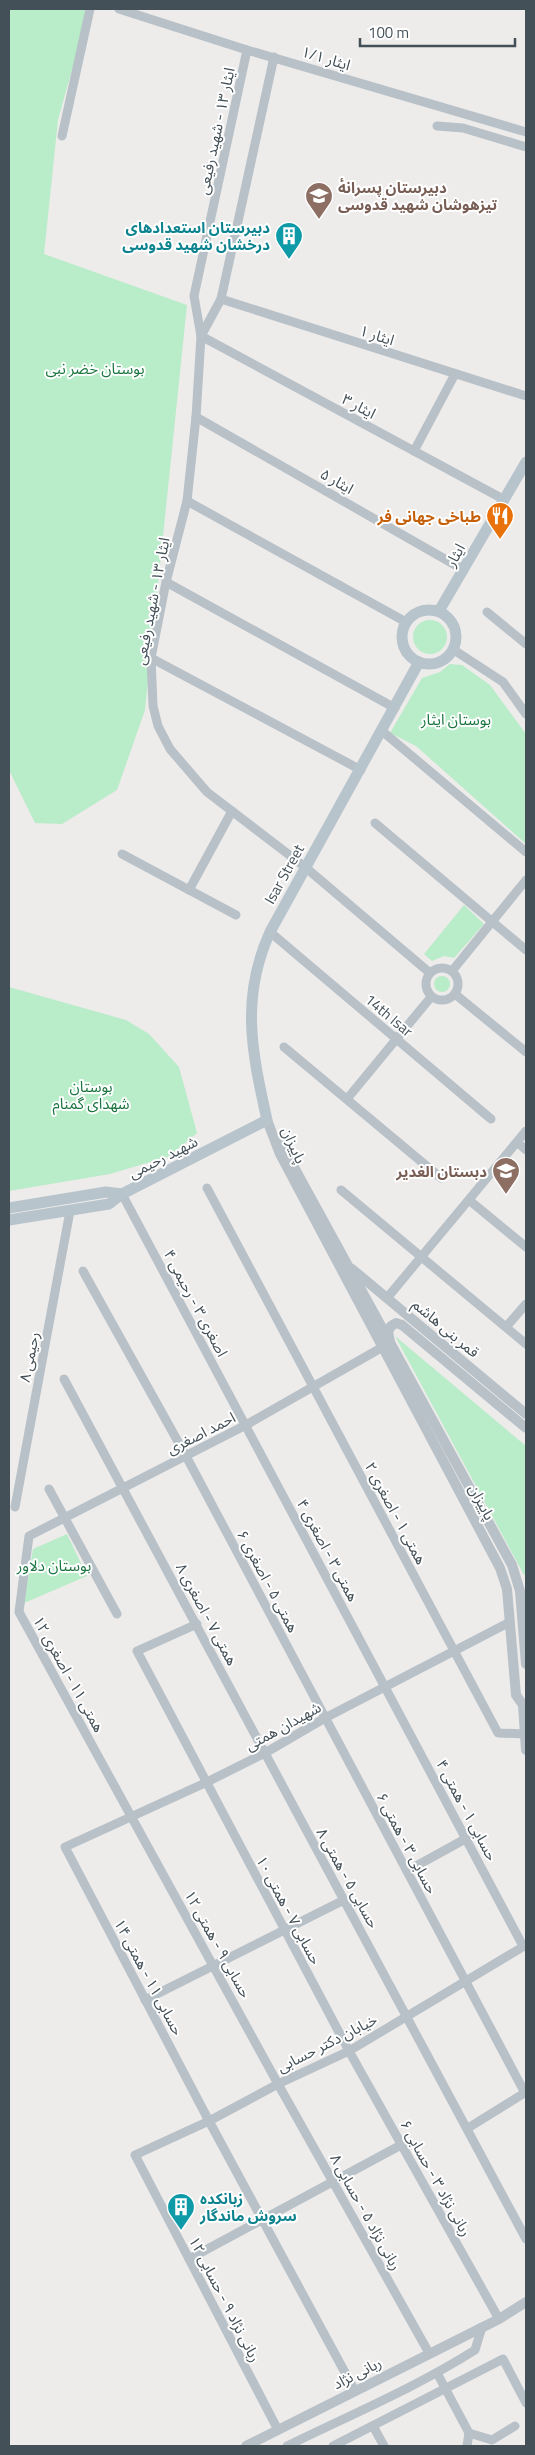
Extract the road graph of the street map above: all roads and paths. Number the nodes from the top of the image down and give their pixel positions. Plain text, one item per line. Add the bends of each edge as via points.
1 (90, 9) edge
2 (119, 9) edge
3 (247, 50) junction
4 (274, 57) junction
5 (437, 126) dead end
6 (526, 132) edge
7 (62, 136) dead end
8 (526, 147) edge
9 (221, 299) junction
10 (201, 336) junction
11 (455, 374) junction
12 (526, 396) edge
13 (196, 417) junction
14 (414, 451) junction
15 (526, 462) edge
16 (503, 499) junction
17 (187, 501) junction
18 (464, 570) junction
19 (166, 582) junction
20 (439, 611) junction
21 (487, 612) dead end
22 (406, 622) junction
23 (526, 644) edge
24 (454, 650) junction
25 (151, 658) junction
26 (420, 662) junction
27 (395, 708) junction
28 (526, 714) edge
29 (382, 731) junction
30 (361, 770) junction
31 (232, 811) junction
32 (375, 823) dead end
33 (526, 852) edge
34 (122, 854) dead end
35 (305, 867) junction
36 (526, 880) edge
37 (188, 890) junction
38 (236, 915) dead end
39 (492, 921) junction
40 (270, 932) junction
41 (526, 950) edge
42 (452, 971) junction
43 (430, 973) junction
44 (455, 994) junction
45 (431, 996) junction
46 (396, 1040) junction
47 (284, 1047) dead end
48 (526, 1052) edge
49 (347, 1099) junction
50 (491, 1119) dead end
51 (267, 1120) junction
52 (526, 1131) edge
53 (517, 1142) junction
54 (526, 1150) edge
55 (441, 1178) dead end
56 (207, 1188) dead end
57 (341, 1190) dead end
58 (122, 1194) junction
59 (470, 1200) junction
60 (9, 1208) edge
61 (70, 1211) junction
62 (9, 1220) edge
63 (526, 1247) edge
64 (422, 1256) junction
65 (347, 1265) junction
66 (83, 1271) dead end
67 (387, 1298) junction
68 (526, 1304) edge
69 (506, 1327) junction
70 (526, 1344) edge
71 (386, 1346) junction
72 (64, 1379) dead end
73 (314, 1387) junction
74 (526, 1414) edge
75 (246, 1425) junction
76 (526, 1428) edge
77 (186, 1456) junction
78 (123, 1488) junction
79 (49, 1489) dead end
80 (15, 1507) dead end
81 (64, 1517) junction
82 (29, 1536) joint
83 (117, 1614) dead end
84 (510, 1622) junction
85 (523, 1622) junction
86 (197, 1624) junction
87 (454, 1653) junction
88 (526, 1664) edge
89 (386, 1688) junction
90 (524, 1701) edge
91 (325, 1718) junction
92 (525, 1734) junction
93 (526, 1750) edge
94 (264, 1753) junction
95 (205, 1783) junction
96 (132, 1817) junction
97 (467, 1838) junction
98 (65, 1846) joint
99 (407, 1871) junction
100 (344, 1900) junction
101 (284, 1931) junction
102 (525, 1946) edge
103 (215, 1966) junction
104 (466, 1980) junction
105 (145, 2000) junction
106 (407, 2016) junction
107 (349, 2051) junction
108 (278, 2084) junction
109 (526, 2093) edge
110 (209, 2121) junction
111 (468, 2128) junction
112 (402, 2145) junction
113 (135, 2154) joint
114 (333, 2182) junction
115 (262, 2220) junction
116 (526, 2238) edge
117 (189, 2259) junction
118 (524, 2305) edge
119 (499, 2319) junction
120 (482, 2327) junction
121 (429, 2353) junction
122 (437, 2373) junction
123 (446, 2389) junction
124 (355, 2391) junction
125 (526, 2403) edge
126 (372, 2426) junction
127 (515, 2426) dead end
128 (278, 2430) junction
129 (469, 2433) junction
130 (493, 2443) edge
131 (246, 2446) edge
132 (287, 2446) edge
133 (333, 2446) edge
134 (384, 2446) edge
135 (467, 2446) edge

1 - 7 street
2 - 3 street, ایثار ۱/۱
3 - 4 street, ایثار ۱/۱
3 - 10 street, ایثار ۱۳ - شهید رفیعی via 194,296
4 - 6 street, ایثار ۱/۱
4 - 9 street, ایثار ۱۳ - شهید رفیعی
5 - 8 street via 463,128
9 - 10 street, ایثار ۱۳ - شهید رفیعی
9 - 11 street, ایثار ۱
10 - 13 street, ایثار ۱۳ - شهید رفیعی
10 - 14 street, ایثار ۳
11 - 12 street, ایثار ۱
11 - 14 street
13 - 17 street, ایثار ۱۳ - شهید رفیعی
13 - 18 street, ایثار ۵
14 - 16 street, ایثار ۳
15 - 16 main road, ایثار
16 - 18 main road, ایثار
17 - 19 street, ایثار ۱۳ - شهید رفیعی
17 - 22 street
18 - 20 main road, ایثار
19 - 25 street, ایثار ۱۳ - شهید رفیعی
19 - 27 street
20 - 22 main road via 424,610
20 - 24 main road via 453,623
21 - 23 street
22 - 26 main road via 403,646
24 - 26 main road via 443,661
24 - 28 street via 503,682
25 - 30 street
25 - 31 street, ایثار ۱۳ - شهید رفیعی via 153,706 158,726 170,749 207,792
26 - 27 main road, Isar Street
27 - 29 main road, Isar Street
29 - 30 main road, Isar Street
29 - 33 street
30 - 35 main road, Isar Street
31 - 35 street, ایثار ۱۳ - شهید رفیعی
31 - 37 street
32 - 39 street
34 - 37 street
35 - 40 main road, Isar Street
35 - 43 street, ایثار ۱۳ - شهید رفیعی
36 - 39 street
37 - 38 street
39 - 41 street
39 - 42 street
40 - 46 street, 14th Isar
40 - 51 main road, Isar Street via 258,957 253,981 252,1021 253,1052
42 - 43 street via 438,968
42 - 44 street via 458,985
43 - 45 street via 426,982
44 - 45 street via 443,1001
44 - 48 street
45 - 46 street
46 - 49 street
46 - 50 street, 14th Isar
47 - 49 street
49 - 55 street
51 - 58 main road, شهید رحیمی
51 - 65 street, پاییزان
51 - 71 street, پاییزان via 280,1154
52 - 53 street
53 - 54 street
53 - 59 street
56 - 73 street, همتی ۱ - اصغری ۲
57 - 64 street
58 - 60 main road, شهید رحیمی via 106,1192
58 - 61 main road via 109,1204
58 - 75 street, اصغری ۳ - رحیمی ۴
59 - 63 street
59 - 64 street
61 - 62 main road
61 - 80 street, رحیمی ۸
64 - 67 street
64 - 69 street
65 - 67 street, قمر بنی هاشم
65 - 71 street, پاییزان
66 - 77 street, همتی ۵ - اصغری ۶
67 - 74 street, قمر بنی هاشم
68 - 69 street
69 - 70 street
71 - 73 street, احمد اصغری
71 - 76 street, قمر بنی هاشم via 391,1326 396,1323 402,1325
71 - 84 street, پاییزان via 500,1568
71 - 85 street, پاییزان via 512,1565 520,1591
72 - 78 street, همتی ۷ - اصغری ۸
73 - 75 street, احمد اصغری
73 - 87 street, همتی ۱ - اصغری ۲
75 - 77 street, احمد اصغری
75 - 89 street, همتی ۳ - اصغری ۴
77 - 78 street, احمد اصغری
77 - 91 street, همتی ۵ - اصغری ۶
78 - 81 street, احمد اصغری
78 - 86 street, همتی ۷ - اصغری ۸
79 - 81 street
81 - 82 street, احمد اصغری
81 - 83 street
82 - 96 street, همتی ۱۱ - اصغری ۱۲ via 19,1612
84 - 85 street
84 - 87 street, شهیدان همتی
84 - 90 street, پاییزان via 516,1695
85 - 88 street, پاییزان
86 - 94 street, همتی ۷ - اصغری ۸
86 - 95 street, حسابی ۷ - همتی ۱۰ via 137,1651
87 - 89 street, شهیدان همتی
87 - 92 street, همتی ۱ - اصغری ۲ via 498,1733
89 - 91 street, شهیدان همتی
89 - 97 street, حسابی ۱ - همتی ۴
90 - 92 street, پاییزان
91 - 94 street, شهیدان همتی
91 - 99 street, حسابی ۳ - همتی ۶
92 - 93 street, پاییزان
94 - 95 street, شهیدان همتی
94 - 100 street, حسابی ۵ - همتی ۸
95 - 96 street, شهیدان همتی
95 - 101 street, حسابی ۷ - همتی ۱۰
96 - 98 street, شهیدان همتی
96 - 103 street, حسابی ۹ - همتی ۱۲
97 - 99 street
97 - 102 street, حسابی ۱ - همتی ۴
98 - 105 street, حسابی ۱۱ - همتی ۱۴
99 - 104 street, حسابی ۳ - همتی ۶
100 - 101 street
100 - 106 street, حسابی ۵ - همتی ۸
101 - 103 street
101 - 107 street, حسابی ۷ - همتی ۱۰
102 - 104 street, خیابان دکتر حسابی
103 - 105 street
103 - 108 street, حسابی ۹ - همتی ۱۲
104 - 106 street, خیابان دکتر حسابی
104 - 109 street, حسابی ۳ - همتی ۶
105 - 110 street, حسابی ۱۱ - همتی ۱۴
106 - 107 street, خیابان دکتر حسابی
106 - 111 street, حسابی ۵ - همتی ۸
107 - 108 street, خیابان دکتر حسابی
107 - 112 street, ربانی نژاد ۳ - حسابی ۶
108 - 110 street, خیابان دکتر حسابی
108 - 114 street, ربانی نژاد ۵ - حسابی ۸
109 - 111 street
110 - 113 street, خیابان دکتر حسابی
110 - 115 street, حسابی ۱۱ - همتی ۱۴
111 - 116 street, حسابی ۵ - همتی ۸
112 - 114 street
112 - 119 street, ربانی نژاد ۳ - حسابی ۶
113 - 117 street, ربانی نژاد ۹ - حسابی ۱۲
114 - 115 street
114 - 121 street, ربانی نژاد ۵ - حسابی ۸
115 - 117 street
115 - 124 street, حسابی ۱۱ - همتی ۱۴
117 - 128 street, ربانی نژاد ۹ - حسابی ۱۲
118 - 119 street, ربانی نژاد
119 - 120 street, ربانی نژاد
120 - 121 street, ربانی نژاد
120 - 122 street via 475,2350
121 - 124 street, ربانی نژاد
122 - 123 street
122 - 132 street
123 - 125 street via 503,2359
123 - 126 street
123 - 129 street
124 - 128 street, ربانی نژاد
126 - 133 street
126 - 134 street
127 - 130 street
128 - 131 street, ربانی نژاد
129 - 130 street
129 - 135 street

